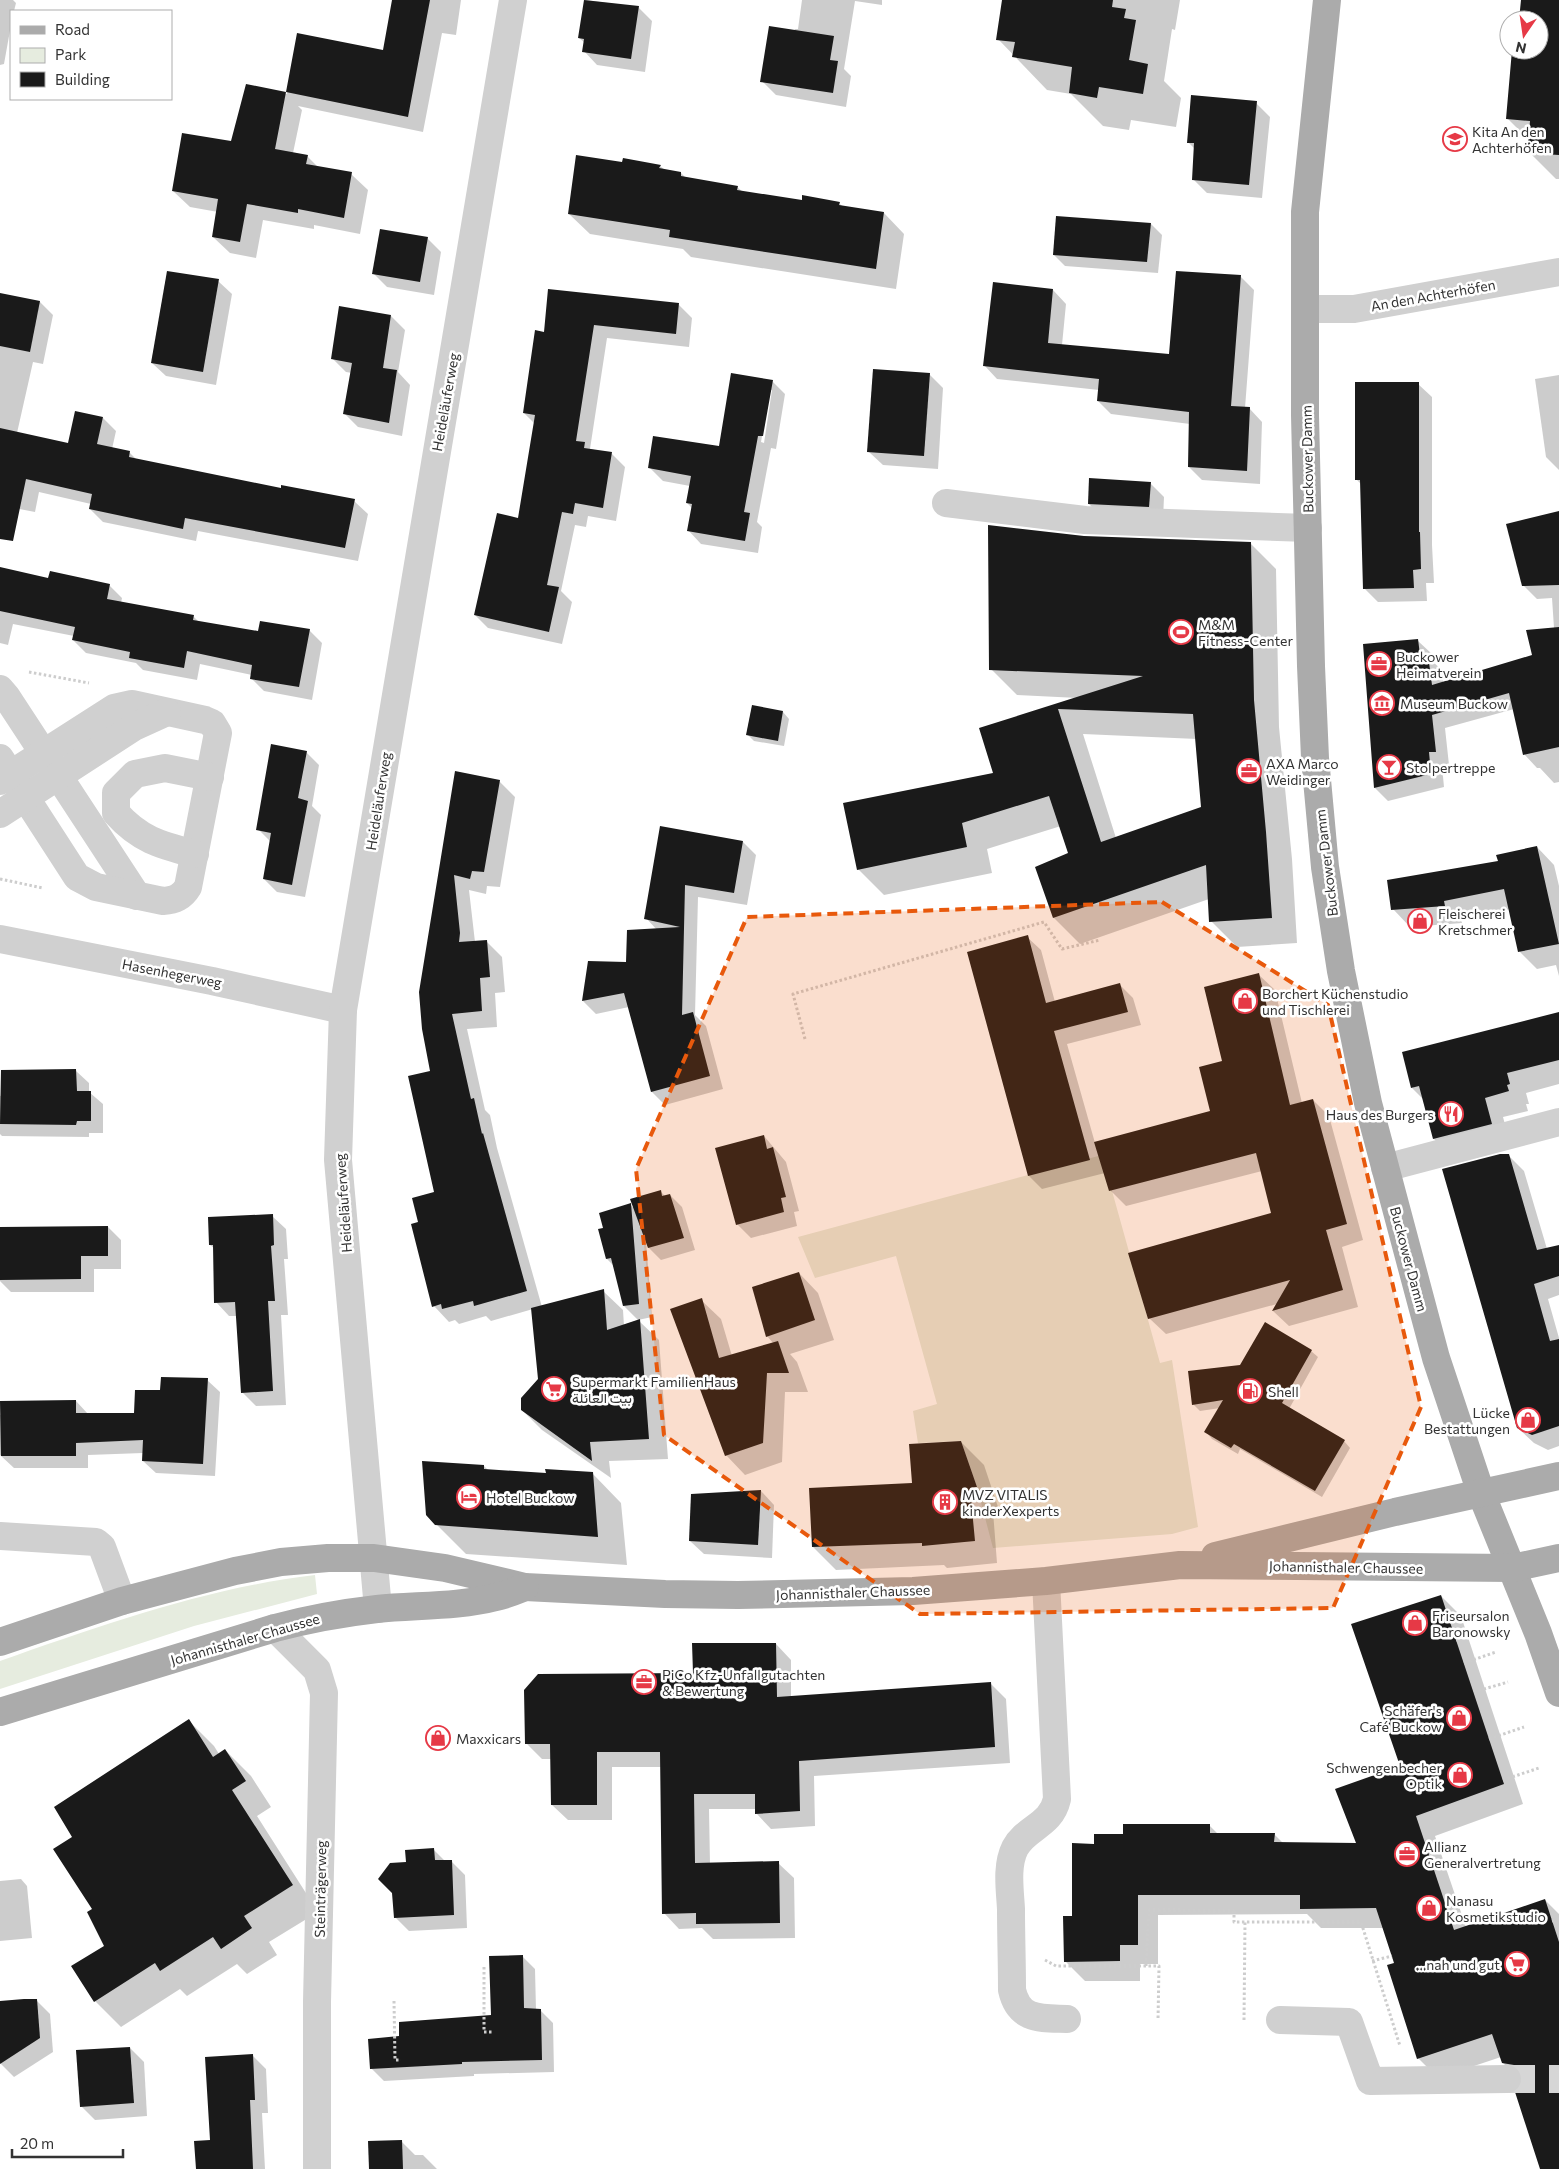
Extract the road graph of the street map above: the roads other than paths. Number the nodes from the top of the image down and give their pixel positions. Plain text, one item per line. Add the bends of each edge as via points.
1 (512, 0) edge
2 (1327, 0) edge
3 (1559, 272) edge
4 (1306, 308) junction
5 (946, 503) dead end
6 (1308, 528) junction
7 (0, 689) edge
8 (167, 712) junction
9 (43, 753) junction
10 (4, 771) edge
11 (58, 776) junction
12 (210, 776) junction
13 (25, 798) junction
14 (0, 814) edge
15 (195, 854) junction
16 (138, 896) junction
17 (0, 939) edge
18 (344, 1010) junction
19 (1559, 1122) edge
20 (1385, 1168) junction
21 (1559, 1476) edge
22 (1480, 1493) junction
23 (0, 1536) edge
24 (374, 1558) junction
25 (1559, 1558) edge
26 (1180, 1565) junction
27 (1512, 1568) junction
28 (1046, 1581) junction
29 (525, 1587) junction
30 (122, 1601) junction
31 (378, 1609) junction
32 (274, 1628) junction
33 (0, 1642) edge
34 (1559, 1693) edge
35 (0, 1712) edge
36 (1067, 2019) dead end
37 (1280, 2020) dead end
38 (1507, 2079) tunnel mouth
39 (317, 2169) edge

1 - 18 street, Heideläuferweg
2 - 4 main road, Buckower Damm via 1305,212
3 - 4 street, An den Achterhöfen via 1354,309
4 - 6 main road, Buckower Damm
5 - 6 street via 1085,520
6 - 20 main road, Buckower Damm via 1315,758 1325,867 1341,971
7 - 9 street
8 - 9 street via 132,704 121,705
8 - 11 street via 134,727
8 - 12 street via 205,720 218,730
9 - 10 street
9 - 11 street
10 - 13 street
11 - 13 street
11 - 16 street
12 - 15 street
12 - 15 street via 165,768 135,774 116,793 116,813 129,827 157,844
13 - 14 street
13 - 16 street via 77,876 96,887
15 - 16 street via 188,887 181,895 163,901
17 - 18 street, Hasenhegerweg
18 - 24 street, Heideläuferweg via 338,1160
19 - 20 street
20 - 22 main road, Buckower Damm via 1436,1358
21 - 22 main road, Johannisthaler Chaussee
22 - 26 main road, Johannisthaler Chaussee
22 - 27 main road, Buckower Damm
23 - 30 street via 96,1542 102,1547
24 - 29 main road, Johannisthaler Chaussee via 445,1568
24 - 30 main road, Johannisthaler Chaussee via 281,1562
24 - 31 street, Heideläuferweg
25 - 27 main road, Johannisthaler Chaussee
26 - 27 main road, Johannisthaler Chaussee
26 - 28 main road, Johannisthaler Chaussee
27 - 34 main road, Buckower Damm
28 - 29 main road, Johannisthaler Chaussee via 913,1591 738,1595
28 - 36 street via 1057,1799 1050,1817 1014,1849 1010,1874 1012,1990 1018,2006 1032,2017
29 - 31 main road, Johannisthaler Chaussee via 477,1600
30 - 33 main road, Johannisthaler Chaussee
31 - 32 main road, Johannisthaler Chaussee via 335,1614
32 - 35 main road, Johannisthaler Chaussee
32 - 39 street, Steinträgerweg via 317,1670 324,1693
37 - 38 street via 1349,2022 1370,2081

